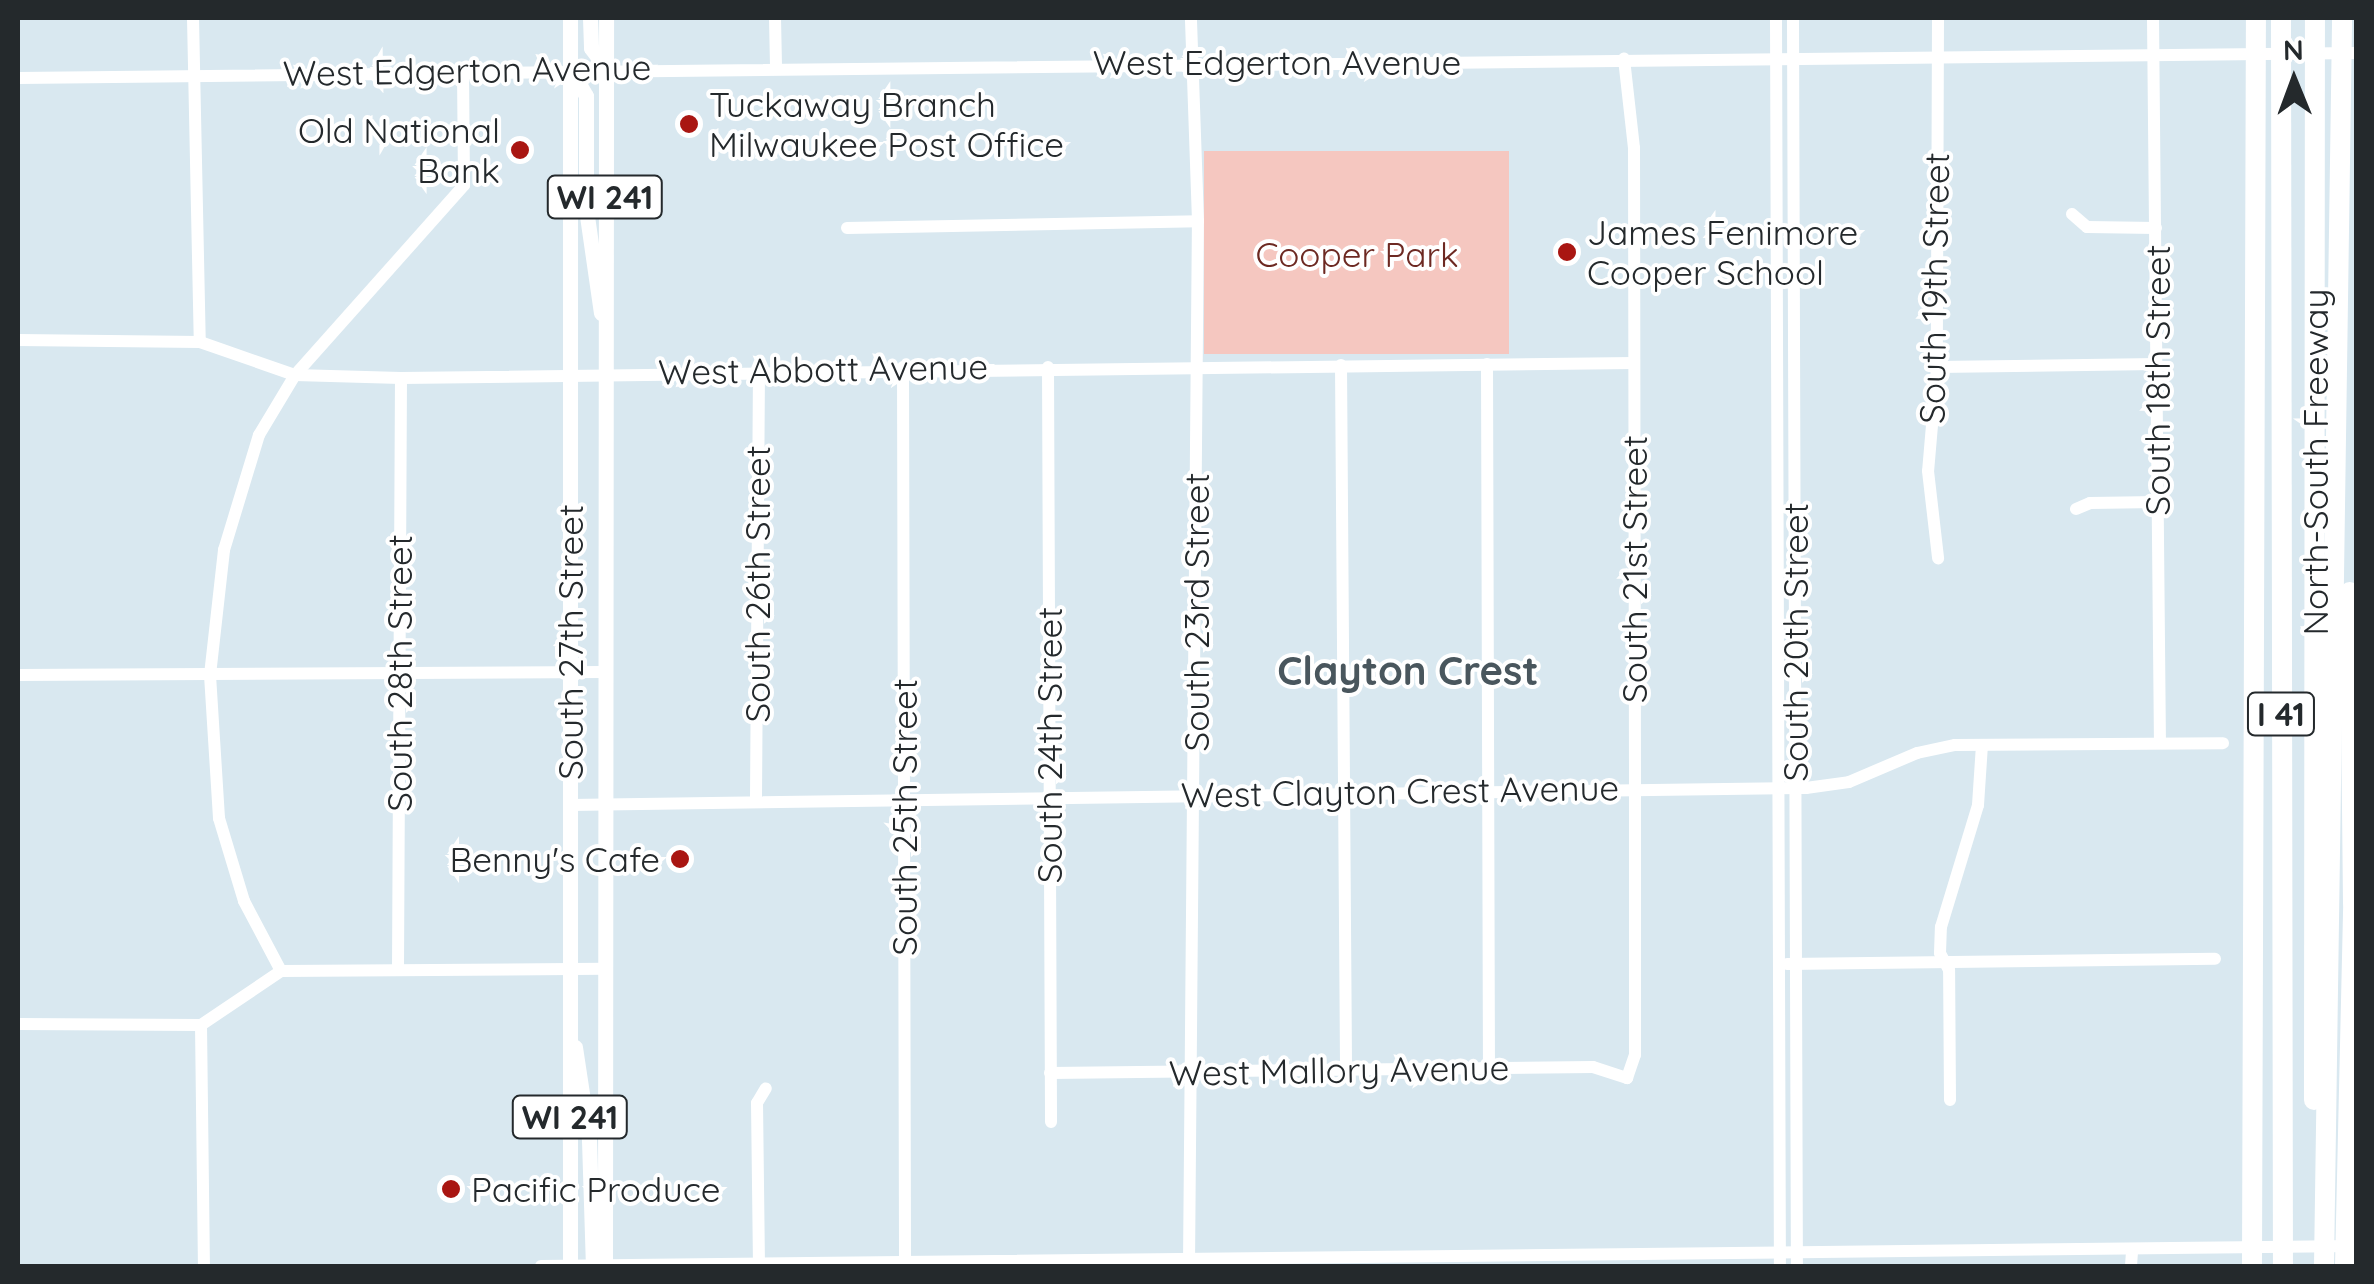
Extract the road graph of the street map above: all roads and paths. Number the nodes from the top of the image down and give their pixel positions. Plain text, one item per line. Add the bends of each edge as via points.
1 (193, 18) edge
2 (570, 18) edge
3 (590, 18) edge
4 (606, 18) edge
5 (775, 18) edge
6 (1191, 18) edge
7 (1776, 18) edge
8 (1793, 18) edge
9 (1938, 18) edge
10 (2153, 18) edge
11 (2244, 18) edge
12 (2256, 18) edge
13 (2280, 18) edge
14 (2315, 18) edge
15 (2342, 18) edge
16 (2356, 53) edge
17 (2154, 54) junction
18 (1938, 56) junction
19 (1776, 57) junction
20 (1793, 57) junction
21 (1624, 59) junction
22 (1193, 63) junction
23 (776, 66) junction
24 (570, 68) junction
25 (606, 68) junction
26 (463, 70) junction
27 (198, 74) junction
28 (18, 78) edge
29 (2252, 112) junction
30 (2072, 214) dead end
31 (1198, 221) junction
32 (848, 228) dead end
33 (2156, 228) junction
34 (605, 326) junction
35 (18, 340) edge
36 (200, 342) junction
37 (1634, 363) junction
38 (1487, 364) junction
39 (2157, 364) junction
40 (1196, 366) junction
41 (1341, 366) junction
42 (902, 367) junction
43 (1048, 367) junction
44 (1938, 367) junction
45 (759, 370) junction
46 (605, 372) junction
47 (570, 374) junction
48 (295, 375) junction
49 (401, 378) junction
50 (2341, 410) junction
51 (2157, 502) junction
52 (2076, 509) dead end
53 (1938, 558) dead end
54 (398, 672) junction
55 (569, 672) junction
56 (605, 672) junction
57 (210, 675) junction
58 (18, 676) edge
59 (2160, 743) junction
60 (2223, 743) dead end
61 (1982, 745) junction
62 (1635, 788) junction
63 (1778, 788) junction
64 (1795, 788) junction
65 (1488, 791) junction
66 (1342, 792) junction
67 (1196, 793) junction
68 (1049, 796) junction
69 (756, 798) junction
70 (904, 798) junction
71 (606, 801) junction
72 (570, 805) junction
73 (2214, 959) dead end
74 (1945, 962) junction
75 (1779, 964) junction
76 (1796, 964) junction
77 (398, 968) junction
78 (570, 969) junction
79 (605, 970) junction
80 (281, 972) junction
81 (18, 1024) edge
82 (201, 1025) junction
83 (570, 1034) junction
84 (1488, 1068) junction
85 (1346, 1070) junction
86 (1191, 1072) junction
87 (1050, 1073) junction
88 (1626, 1078) joint
89 (766, 1088) dead end
90 (1950, 1100) dead end
91 (1051, 1122) dead end
92 (2356, 1246) edge
93 (2132, 1250) junction
94 (1717, 1260) edge
95 (1780, 1260) edge
96 (1797, 1260) edge
97 (1867, 1260) edge
98 (1488, 1261) edge
99 (1121, 1263) edge
100 (1189, 1263) edge
101 (1252, 1263) edge
102 (905, 1264) edge
103 (759, 1265) edge
104 (204, 1266) edge
105 (541, 1266) edge
106 (570, 1266) edge
107 (599, 1266) edge
108 (673, 1266) edge
109 (2131, 1266) edge
110 (2249, 1266) edge
111 (2283, 1266) edge
112 (2316, 1266) edge
113 (2324, 1266) edge
114 (2345, 1266) edge

1 - 27 street
2 - 24 main road, South 27th Street / WI 241
3 - 25 main road via 591,48
4 - 25 main road, South 27th Street / WI 241
5 - 23 street
6 - 22 street, South 23rd Street
7 - 19 street, South 20th Street
8 - 20 street, South 20th Street
9 - 18 street, South 19th Street
10 - 17 street, South 18th Street
11 - 29 highway
12 - 29 highway
13 - 111 highway, North-South Freeway / I 41
14 - 112 highway, North-South Freeway
15 - 50 highway, I 41
16 - 17 street, West Edgerton Avenue
17 - 18 street, West Edgerton Avenue
17 - 33 street, South 18th Street
18 - 20 street, West Edgerton Avenue
18 - 44 street, South 19th Street
19 - 20 street, West Edgerton Avenue
19 - 21 street, West Edgerton Avenue
19 - 63 street, South 20th Street
20 - 64 street, South 20th Street
21 - 22 street, West Edgerton Avenue
21 - 37 street, South 21st Street via 1634,148
22 - 23 street, West Edgerton Avenue
22 - 31 street, South 23rd Street
23 - 25 street, West Edgerton Avenue
24 - 25 street, West Edgerton Avenue
24 - 26 street, West Edgerton Avenue
24 - 34 main road via 586,96 587,225 593,289
24 - 47 main road, South 27th Street / WI 241
25 - 34 main road, South 27th Street / WI 241
26 - 27 street, West Edgerton Avenue
26 - 48 street via 466,171 456,198
27 - 28 street, West Edgerton Avenue
27 - 36 street
29 - 110 highway
30 - 33 street via 2088,227
31 - 32 street
31 - 40 street, South 23rd Street
33 - 39 street, South 18th Street
34 - 46 main road, South 27th Street / WI 241
35 - 36 street, West Abbott Avenue
36 - 48 street, West Abbott Avenue
37 - 38 street, West Abbott Avenue
37 - 62 street, South 21st Street
38 - 41 street, West Abbott Avenue
38 - 65 street
39 - 44 street
39 - 51 street, South 18th Street
40 - 41 street, West Abbott Avenue
40 - 43 street, West Abbott Avenue
40 - 67 street, South 23rd Street
41 - 66 street
42 - 43 street, West Abbott Avenue
42 - 45 street, West Abbott Avenue
42 - 70 street, South 25th Street
43 - 68 street, South 24th Street
44 - 53 street, South 19th Street via 1928,471
45 - 46 street, West Abbott Avenue
45 - 69 street, South 26th Street
46 - 47 street, West Abbott Avenue
46 - 56 main road, South 27th Street / WI 241
47 - 49 street, West Abbott Avenue
47 - 55 main road, South 27th Street / WI 241
48 - 49 street, West Abbott Avenue
48 - 57 street via 259,435 224,550
49 - 54 street, South 28th Street
50 - 113 highway, I 41
50 - 114 highway via 2353,825
51 - 52 street
51 - 59 street, South 18th Street
54 - 55 street
54 - 57 street
54 - 77 street, South 28th Street
55 - 56 street
55 - 72 main road, South 27th Street / WI 241
56 - 71 main road, South 27th Street / WI 241
57 - 58 street
57 - 80 street via 218,818 244,901
59 - 60 street, West Clayton Crest Avenue
59 - 61 street, West Clayton Crest Avenue
61 - 64 street, West Clayton Crest Avenue via 1936,748 1849,782
61 - 74 street via 1978,805 1944,908
62 - 63 street, West Clayton Crest Avenue
62 - 65 street, West Clayton Crest Avenue
62 - 88 street, South 21st Street via 1635,1056
63 - 64 street, West Clayton Crest Avenue
63 - 75 street, South 20th Street
64 - 76 street, South 20th Street
65 - 66 street, West Clayton Crest Avenue
65 - 84 street
66 - 67 street, West Clayton Crest Avenue
66 - 85 street
67 - 68 street, West Clayton Crest Avenue
67 - 86 street, South 23rd Street
68 - 70 street, West Clayton Crest Avenue
68 - 87 street, South 24th Street
69 - 70 street, West Clayton Crest Avenue
69 - 71 street, West Clayton Crest Avenue
70 - 102 street, South 25th Street
71 - 72 street, West Clayton Crest Avenue
71 - 79 main road, South 27th Street / WI 241
72 - 78 main road, South 27th Street / WI 241
73 - 74 street
74 - 76 street
74 - 90 street
75 - 76 street
75 - 95 street, South 20th Street
76 - 96 street, South 20th Street
77 - 78 street
77 - 80 street
78 - 79 street
78 - 83 main road, South 27th Street / WI 241
79 - 107 main road, South 27th Street / WI 241
80 - 82 street
81 - 82 street
82 - 104 street
83 - 106 main road, South 27th Street / WI 241
83 - 107 main road via 582,1069
84 - 85 street, West Mallory Avenue
84 - 88 street, West Mallory Avenue via 1593,1067
85 - 86 street, West Mallory Avenue
86 - 87 street, West Mallory Avenue
86 - 100 street, South 23rd Street
87 - 91 street, South 24th Street
89 - 103 street via 757,1104
92 - 93 street
93 - 97 street
93 - 109 street
94 - 95 street
94 - 98 street
95 - 96 street
96 - 97 street
98 - 101 street
99 - 100 street
99 - 102 street
100 - 101 street
102 - 103 street
103 - 108 street
105 - 106 street
106 - 107 street
107 - 108 street

